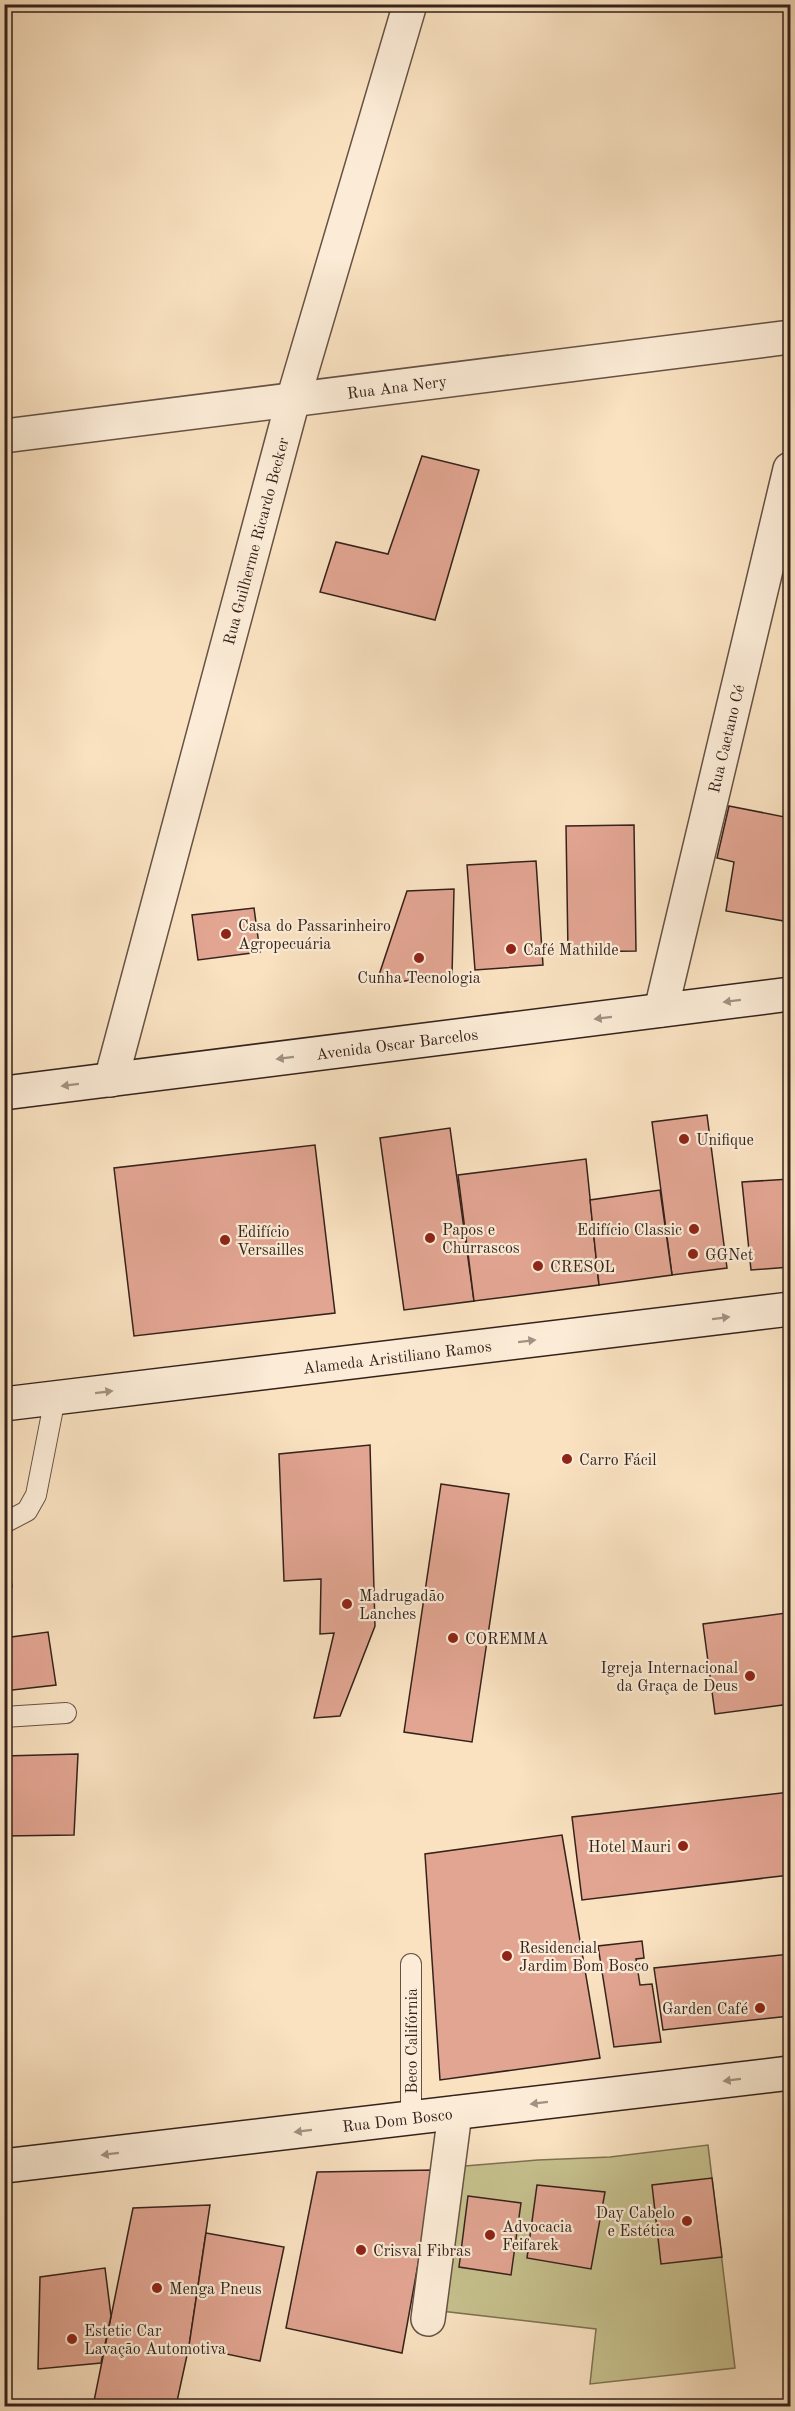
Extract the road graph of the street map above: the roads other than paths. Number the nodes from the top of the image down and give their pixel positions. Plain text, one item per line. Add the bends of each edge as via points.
1 (410, 4) edge
2 (790, 337) edge
3 (293, 400) junction
4 (4, 436) edge
5 (790, 468) edge
6 (790, 994) edge
7 (661, 1010) junction
8 (111, 1080) junction
9 (4, 1093) edge
10 (790, 1309) edge
11 (55, 1398) junction
12 (4, 1404) edge
13 (4, 1523) edge
14 (66, 1713) dead end
15 (4, 1717) edge
16 (411, 1964) dead end
17 (790, 2073) edge
18 (455, 2113) junction
19 (411, 2118) junction
20 (4, 2166) edge
21 (428, 2319) dead end

1 - 3 street, Rua Guilherme Ricardo Becker
2 - 3 street, Rua Ana Nery
3 - 4 street, Rua Ana Nery
3 - 8 street, Rua Guilherme Ricardo Becker
5 - 7 street, Rua Caetano Cé
6 -> 7 street, Avenida Oscar Barcelos
7 -> 8 street, Avenida Oscar Barcelos
8 -> 9 street, Avenida Oscar Barcelos
11 -> 10 street, Alameda Aristiliano Ramos
11 - 12 street, Alameda Aristiliano Ramos
11 - 13 lane via 36,1495 27,1510
14 - 15 lane
16 - 19 lane, Beco Califórnia
17 -> 18 street, Rua Dom Bosco
18 - 19 street, Rua Dom Bosco
18 - 21 street
19 -> 20 street, Rua Dom Bosco

